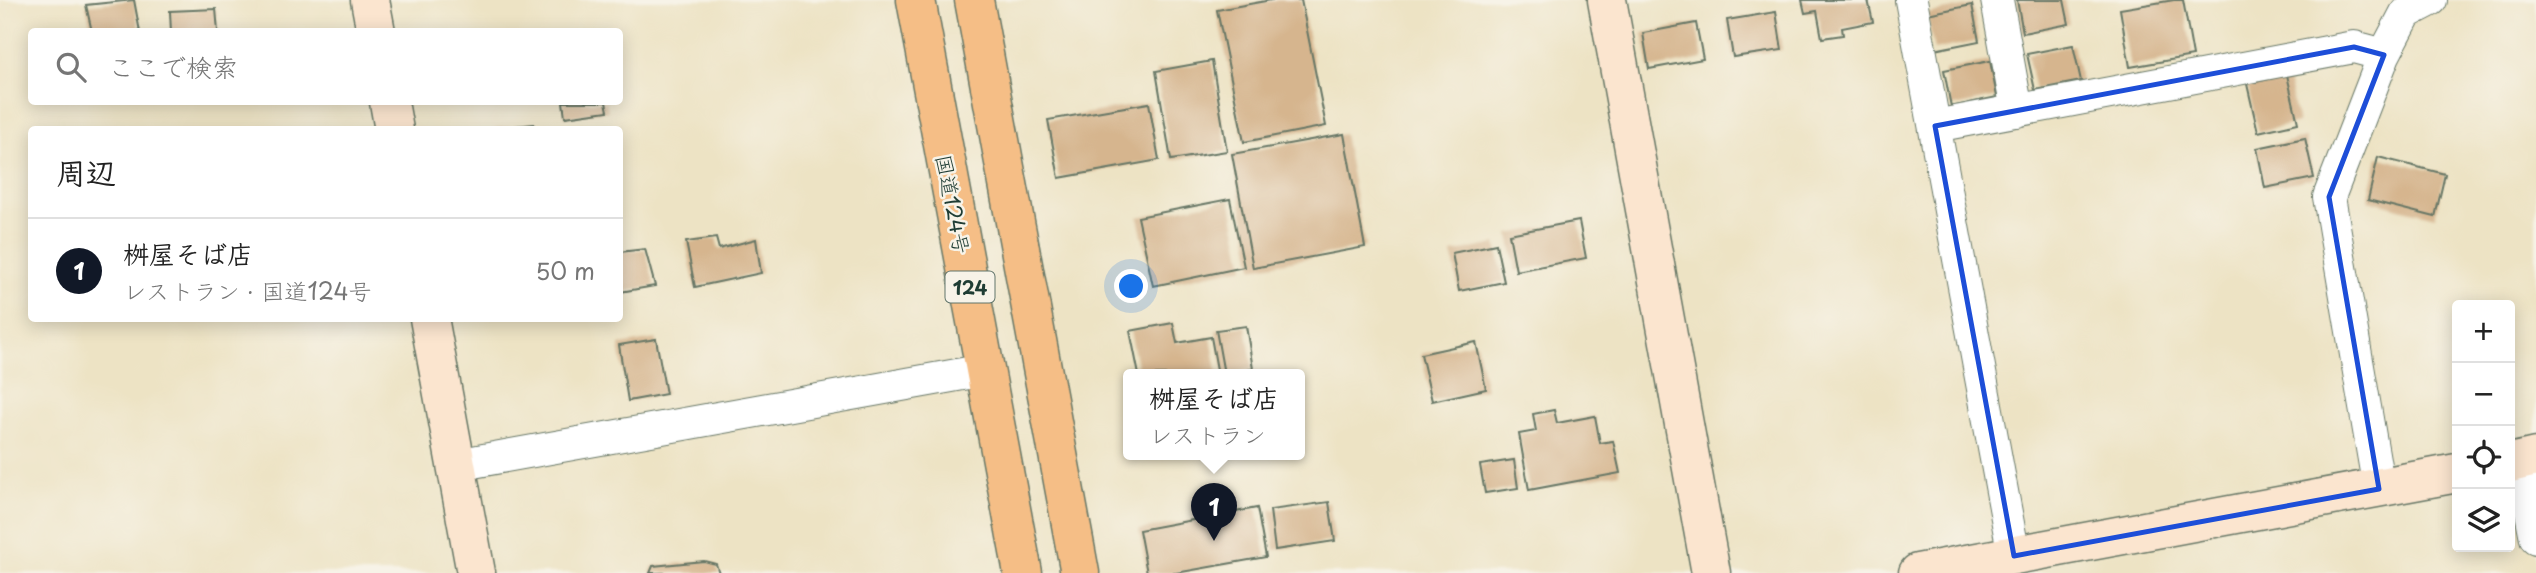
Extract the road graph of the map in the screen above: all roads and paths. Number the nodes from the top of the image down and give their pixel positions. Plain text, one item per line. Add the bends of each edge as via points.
1 (370, 0) edge
2 (916, 0) edge
3 (974, 0) edge
4 (1607, 0) edge
5 (1911, 0) edge
6 (1997, 0) edge
7 (2431, 0) edge
8 (375, 28) edge
9 (2384, 55) junction
10 (390, 105) edge
11 (2017, 111) junction
12 (393, 126) edge
13 (1935, 126) junction
14 (430, 322) edge
15 (985, 370) junction
16 (2522, 460) edge
17 (456, 465) junction
18 (2452, 474) edge
19 (2379, 489) junction
20 (2536, 538) edge
21 (2014, 556) junction
22 (476, 573) edge
23 (1023, 573) edge
24 (1080, 573) edge
25 (1711, 573) edge
26 (1918, 573) edge

1 - 8 street
2 - 15 highway, 国道124号 / 124
3 - 24 highway, 124
4 - 25 street
5 - 13 street
6 - 11 street
7 - 9 street via 2406,13
9 - 11 street via 2354,47
9 - 19 street via 2329,197
10 - 12 street
11 - 13 street
13 - 21 street
14 - 17 street
15 - 17 street
15 - 23 highway, 国道124号 / 124
16 - 20 street
17 - 22 street
18 - 19 street
19 - 21 street
21 - 26 street

